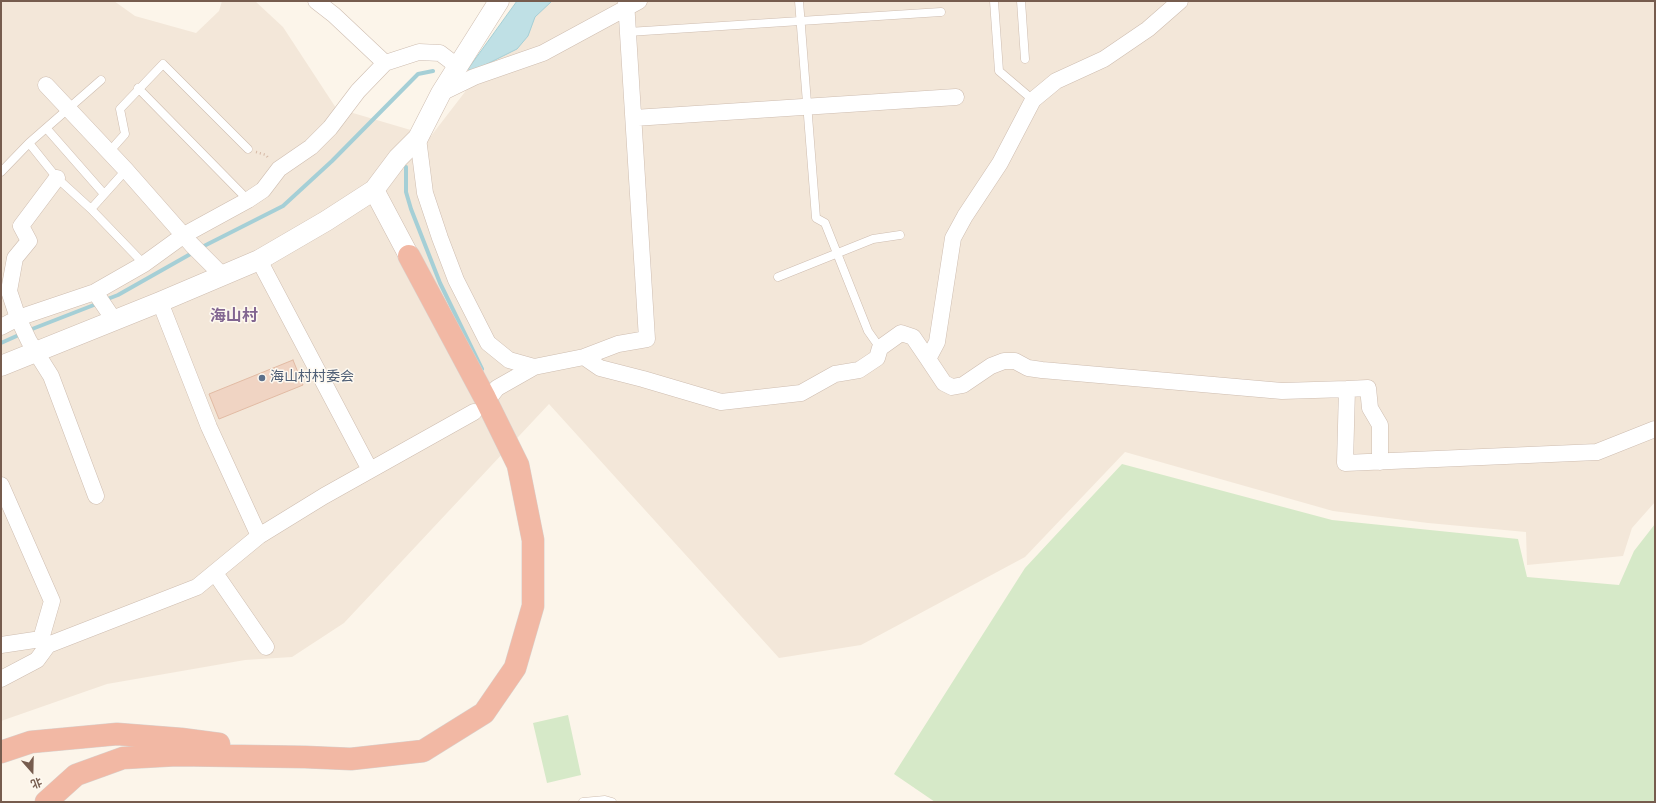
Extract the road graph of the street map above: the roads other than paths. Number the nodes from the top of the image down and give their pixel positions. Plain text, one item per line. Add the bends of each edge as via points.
1 (316, 1) edge
2 (498, 1) edge
3 (799, 1) edge
4 (994, 1) edge
5 (1021, 1) edge
6 (630, 3) edge
7 (1173, 3) edge
8 (941, 12) dead end
9 (801, 20) junction
10 (628, 32) junction
11 (1025, 59) dead end
12 (385, 63) junction
13 (457, 66) junction
14 (101, 80) dead end
15 (46, 85) dead end
16 (138, 88) junction
17 (441, 93) junction
18 (956, 97) dead end
19 (1033, 100) junction
20 (807, 107) junction
21 (68, 108) junction
22 (634, 118) junction
23 (47, 129) junction
24 (418, 138) junction
25 (29, 143) junction
26 (248, 149) road end
27 (109, 152) junction
28 (126, 170) junction
29 (1, 172) edge
30 (57, 178) junction
31 (374, 190) junction
32 (104, 194) junction
33 (248, 200) junction
34 (91, 209) junction
35 (900, 234) dead end
36 (188, 240) junction
37 (838, 253) junction
38 (409, 256) joint
39 (259, 260) junction
40 (144, 264) junction
41 (223, 276) junction
42 (778, 277) dead end
43 (96, 293) junction
44 (160, 302) junction
45 (111, 314) junction
46 (19, 321) junction
47 (1, 327) edge
48 (32, 346) junction
49 (880, 348) junction
50 (584, 357) junction
51 (928, 359) junction
52 (1, 366) edge
53 (534, 367) junction
54 (1347, 389) junction
55 (494, 393) dead end
56 (474, 412) dead end
57 (1655, 429) edge
58 (1380, 462) junction
59 (370, 470) junction
60 (1, 485) edge
61 (96, 496) dead end
62 (259, 536) junction
63 (216, 573) junction
64 (45, 642) junction
65 (1, 645) edge
66 (266, 647) dead end
67 (1, 679) edge
68 (1, 752) edge
69 (305, 757) junction
70 (46, 802) edge
71 (583, 802) edge
72 (612, 802) edge

1 - 12 street
2 - 13 street
3 - 9 lane
4 - 19 lane via 999,72
5 - 11 lane
6 - 10 street
6 - 17 street via 543,53 474,77
7 - 19 street via 1148,29 1104,59 1056,81
8 - 9 lane
9 - 10 lane
9 - 20 lane
10 - 22 street
12 - 13 street via 419,52 440,53
12 - 33 street via 358,91 330,128 311,147 279,168 263,190
13 - 17 street
14 - 21 lane
15 - 21 street
16 - 26 lane via 163,64
16 - 27 lane via 120,109 125,134
16 - 33 lane
17 - 24 street
18 - 20 street
19 - 51 street via 1000,163 953,238 937,342
20 - 22 street
20 - 37 lane via 816,218 825,223
21 - 23 lane
21 - 27 street
22 - 50 street via 647,339 618,344
23 - 25 lane
23 - 32 lane
24 - 31 street via 398,158
24 - 53 street via 425,193 456,280 488,343 508,360
25 - 29 lane
25 - 30 lane
27 - 28 street
28 - 32 lane
28 - 36 street
30 - 34 lane
30 - 46 street via 21,226 28,241 15,258 9,291
31 - 38 street
31 - 39 street
32 - 34 lane
33 - 36 street
34 - 40 lane
35 - 37 lane via 873,239
36 - 40 street
36 - 41 street
37 - 42 lane
37 - 49 lane via 868,331
38 - 69 highway via 518,465 533,540 533,606 515,668 484,712 423,751 351,759
39 - 41 street
39 - 59 street
40 - 43 street
41 - 44 street
43 - 45 street
43 - 46 street
44 - 45 street
44 - 62 street via 209,427
45 - 48 street
46 - 47 street
46 - 48 street
48 - 52 street
48 - 61 street via 51,376
49 - 50 street via 877,358 859,370 835,374 801,393 721,402 600,368
49 - 51 street via 901,333 913,337
50 - 53 street
51 - 54 street via 944,383 952,387 963,385 991,366 1004,361 1015,361 1028,368 1042,370 1282,391
53 - 55 street
54 - 58 street via 1368,388 1370,408 1380,425
54 - 58 street via 1346,463
56 - 59 street
57 - 58 street via 1597,452
59 - 62 street
60 - 64 street via 52,601
62 - 63 street
63 - 64 street via 197,587
63 - 66 street
64 - 65 street
64 - 67 street via 37,660
68 - 69 highway via 31,742 116,734 181,739
69 - 70 highway via 177,755 123,758 76,775
71 - 72 lane

